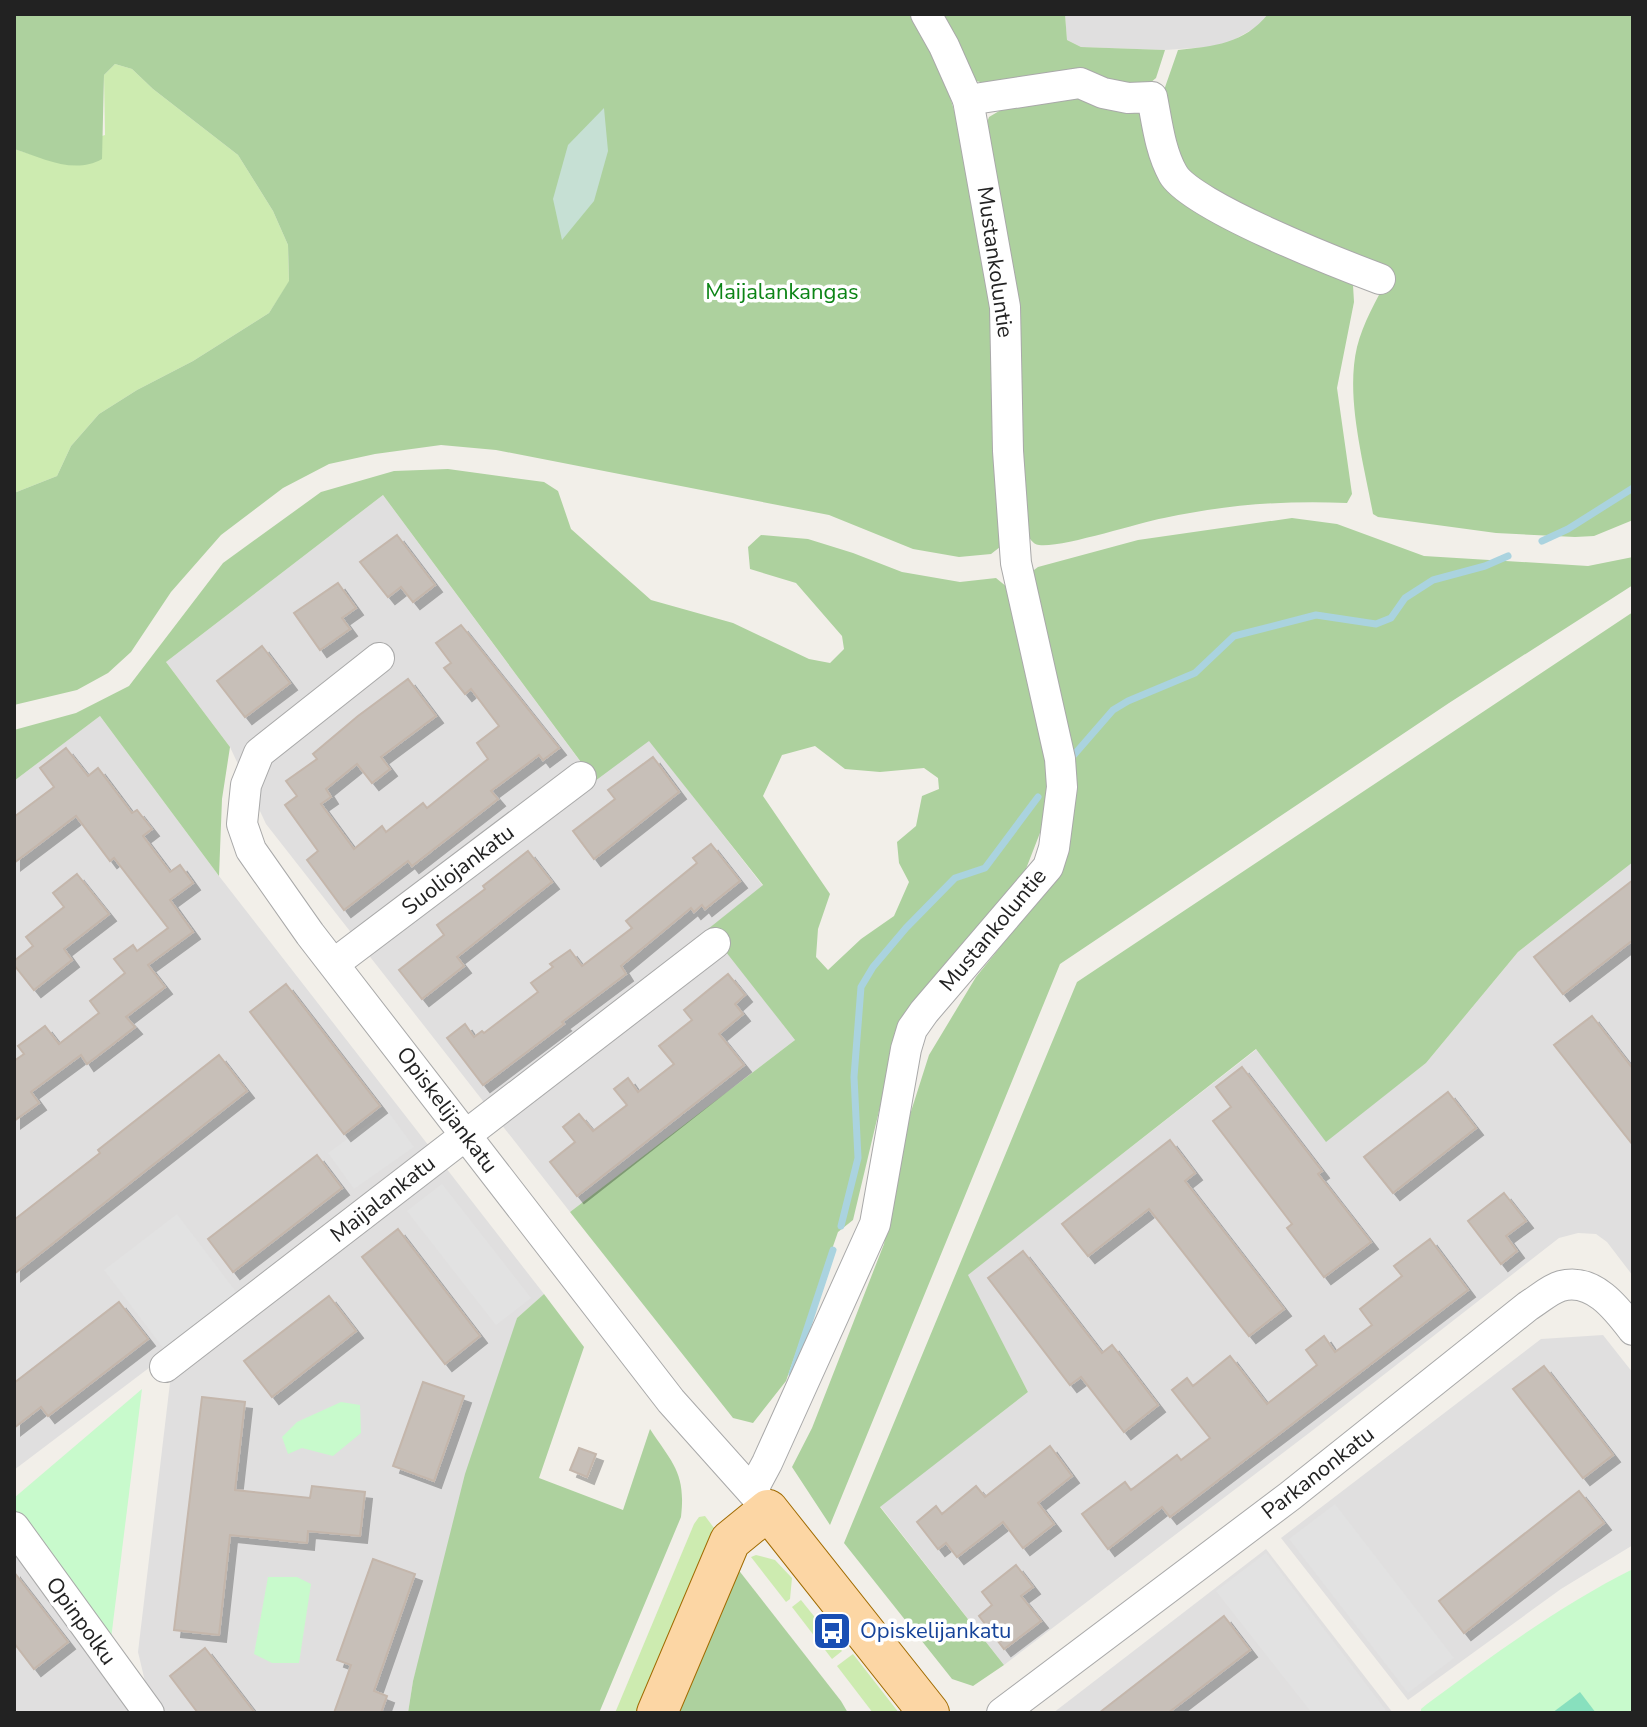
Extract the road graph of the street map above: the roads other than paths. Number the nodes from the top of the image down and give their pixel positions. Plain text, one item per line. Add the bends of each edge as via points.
1 (926, 14) edge
2 (968, 100) junction
3 (1380, 279) dead end
4 (379, 658) dead end
5 (581, 777) dead end
6 (715, 943) dead end
7 (335, 963) junction
8 (466, 1135) junction
9 (1633, 1330) edge
10 (165, 1367) dead end
11 (760, 1500) junction
12 (14, 1527) edge
13 (149, 1713) edge
14 (657, 1713) edge
15 (929, 1713) edge
16 (1002, 1713) edge

1 - 2 street, Mustankoluntie
2 - 3 street via 1080,83 1128,98 1152,97 1164,154 1174,177 1191,193 1312,254
2 - 11 street, Mustankoluntie via 1005,307 1016,563 1060,759 1054,848 1048,867 912,1029 875,1224 772,1453
4 - 7 street, Opiskelijankatu via 259,753 246,785 242,824 251,850
5 - 7 street, Suoliojankatu
6 - 8 street, Maijalankatu
7 - 8 street, Opiskelijankatu
8 - 10 street, Maijalankatu
8 - 11 street, Opiskelijankatu via 671,1401
9 - 16 street, Parkanonkatu via 1613,1305 1585,1285 1561,1286 1539,1299
11 - 14 main road via 730,1541
11 - 15 main road, Opiskelijankatu
12 - 13 street, Opinpolku

